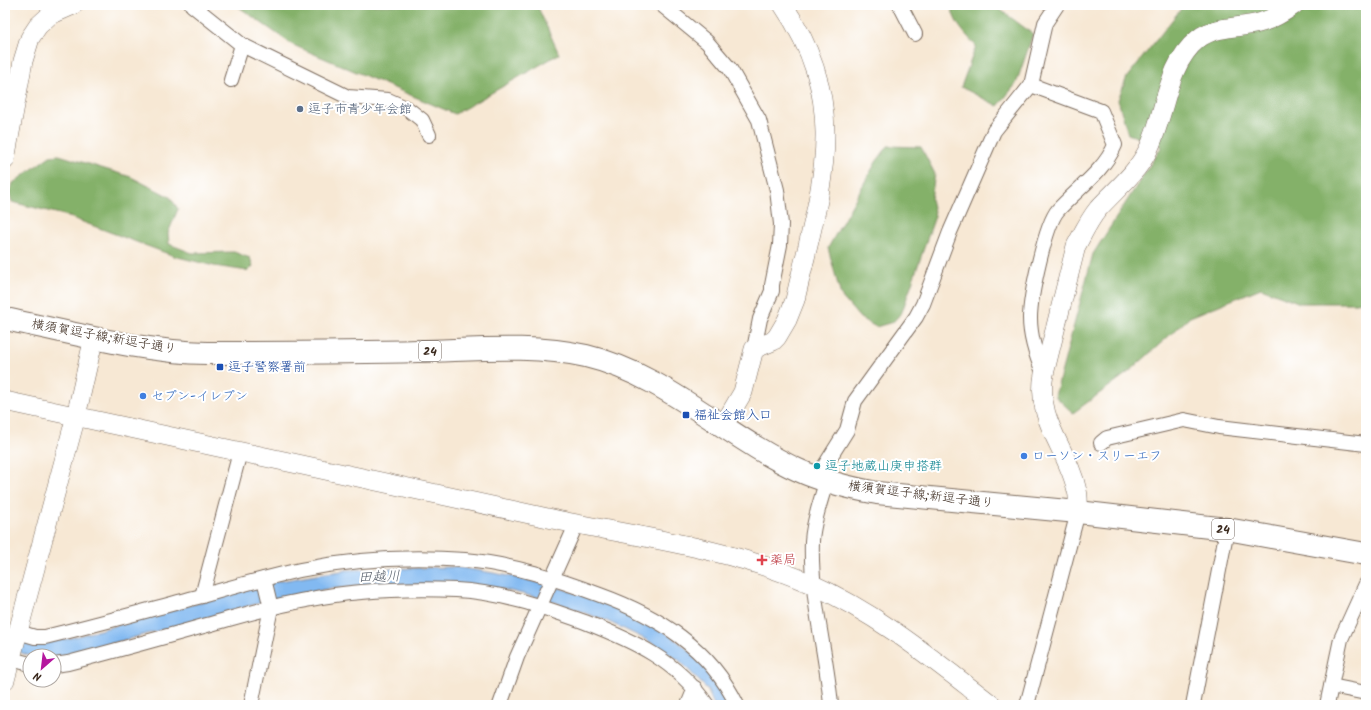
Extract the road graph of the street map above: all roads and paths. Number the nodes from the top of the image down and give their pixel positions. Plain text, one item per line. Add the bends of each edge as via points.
1 (73, 5) edge
2 (192, 5) edge
3 (662, 5) edge
4 (783, 5) edge
5 (900, 5) edge
6 (1057, 5) edge
7 (1294, 5) edge
8 (915, 34) dead end
9 (242, 45) junction
10 (231, 80) dead end
11 (1031, 84) junction
12 (429, 135) dead end
13 (5, 160) edge
14 (5, 319) edge
15 (94, 337) junction
16 (754, 349) junction
17 (1044, 374) junction
18 (5, 401) edge
19 (76, 416) junction
20 (723, 426) junction
21 (1101, 443) dead end
22 (1366, 444) edge
23 (240, 452) junction
24 (821, 480) junction
25 (1078, 512) junction
26 (576, 525) junction
27 (1227, 529) junction
28 (1366, 554) edge
29 (264, 580) junction
30 (553, 580) junction
31 (1366, 584) edge
32 (813, 585) junction
33 (202, 596) junction
34 (542, 605) junction
35 (271, 606) junction
36 (18, 634) junction
37 (11, 657) junction
38 (22, 661) edge
39 (62, 663) edge
40 (5, 680) edge
41 (1331, 686) junction
42 (695, 688) junction
43 (1366, 693) edge
44 (251, 705) edge
45 (500, 705) edge
46 (688, 705) edge
47 (707, 705) edge
48 (738, 705) edge
49 (831, 705) edge
50 (992, 705) edge
51 (1027, 705) edge
52 (1193, 705) edge
53 (1327, 705) edge

1 - 13 street via 50,15 30,38 23,61
2 - 9 street
3 - 16 street via 707,42 730,70 759,120 777,190 780,238 772,291 760,319
4 - 16 street via 801,32 812,57 825,112 826,141 823,175 795,300 774,341
5 - 8 street
6 - 11 street via 1045,23
7 - 17 street via 1262,22 1214,30 1185,51 1176,67 1148,150 1138,169 1098,209 1076,246
9 - 10 street
9 - 12 street via 348,97 388,100 408,109 422,120
11 - 17 street via 1100,111 1115,145 1110,158 1056,212 1045,236 1030,318 1034,351
11 - 24 street via 994,131 950,232 923,304 855,401 847,430
14 - 15 main road, 横須賀逗子線;新逗子通り / 24
15 - 19 street
15 - 20 main road, 横須賀逗子線;新逗子通り / 24 via 146,347 204,353 485,349 569,353 628,370
16 - 20 street via 743,392
17 - 25 street via 1044,409 1078,491
18 - 19 street
19 - 23 street
19 - 36 street
20 - 24 main road, 横須賀逗子線;新逗子通り / 24 via 780,461
21 - 22 street via 1107,438 1184,420 1219,427
23 - 26 street
23 - 33 street
24 - 25 main road, 横須賀逗子線;新逗子通り / 24 via 877,493
24 - 32 street via 812,540
25 - 27 main road, 横須賀逗子線;新逗子通り / 24
25 - 51 street
26 - 30 street
26 - 32 street via 740,558
27 - 28 main road, 横須賀逗子線;新逗子通り / 24
27 - 52 street
29 - 30 street via 302,570 363,561 426,559 467,560 534,572
29 - 33 street
29 - 35 street
30 - 34 street
30 - 48 street via 644,613 681,636 703,655 722,678
31 - 41 street via 1341,639
32 - 49 street
32 - 50 street via 874,617
33 - 36 street via 45,637
34 - 35 street via 457,590 410,590 352,593
34 - 42 street via 633,642 680,672
34 - 45 street via 517,657
35 - 39 street
35 - 44 street
36 - 37 street
37 - 38 street
37 - 40 street
41 - 43 street
41 - 53 street
42 - 46 street
42 - 47 street

